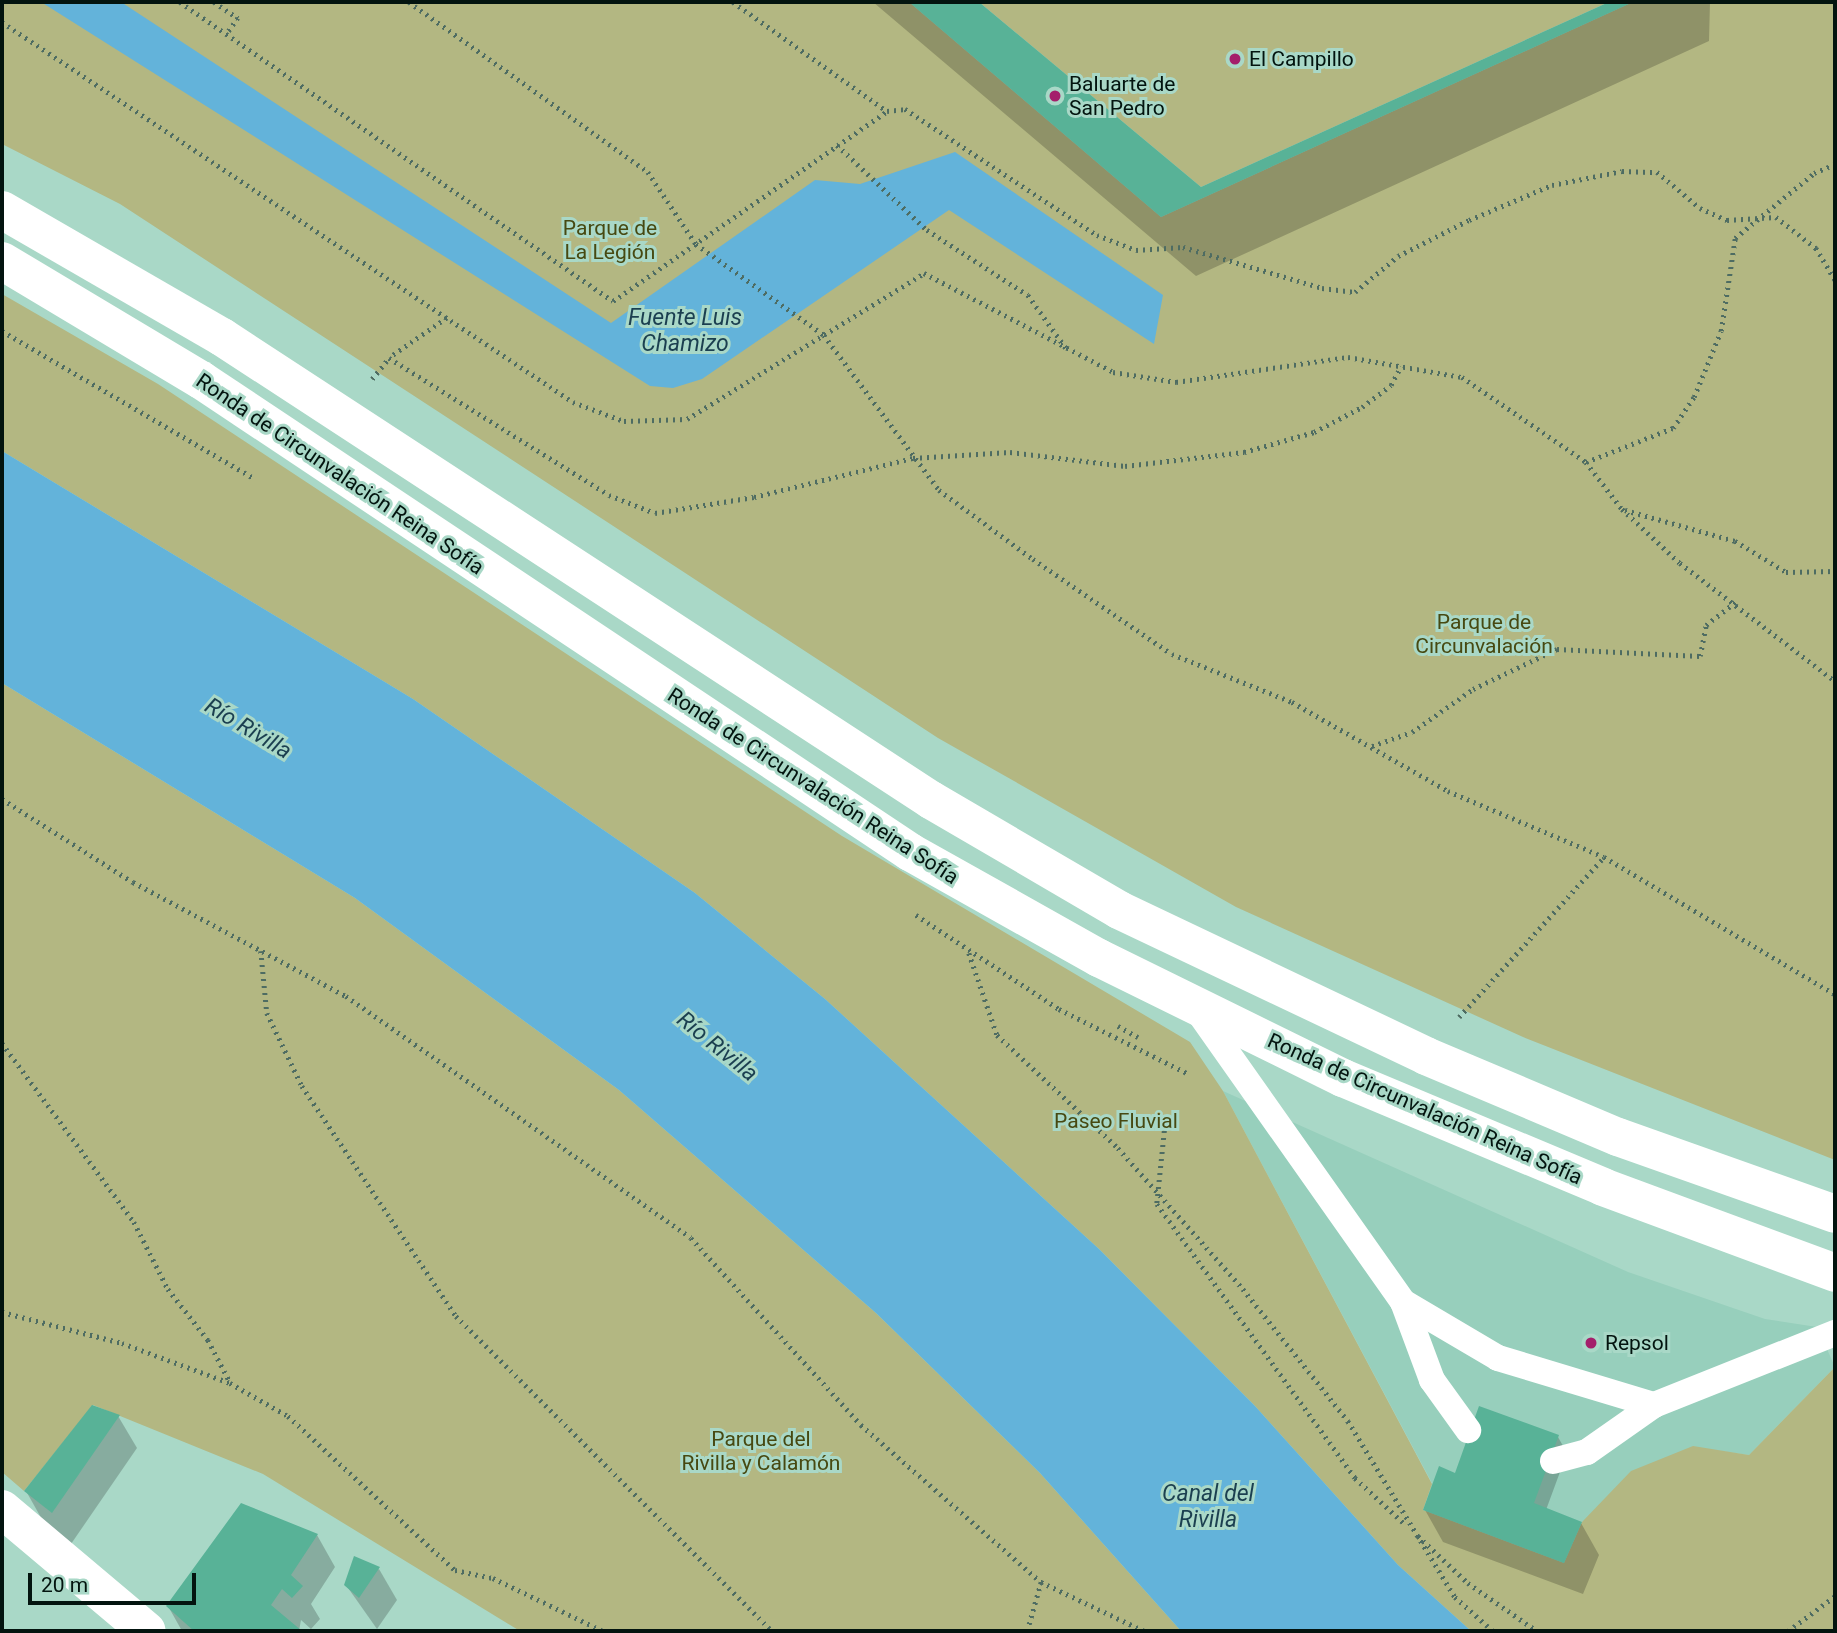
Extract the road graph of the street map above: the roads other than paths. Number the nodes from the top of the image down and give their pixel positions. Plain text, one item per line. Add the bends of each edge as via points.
1 (2, 210) edge
2 (2, 261) edge
3 (1194, 1004) junction
4 (1835, 1214) edge
5 (1835, 1273) edge
6 (1403, 1302) junction
7 (1835, 1333) edge
8 (1654, 1405) junction
9 (1468, 1430) dead end
10 (1553, 1461) dead end
11 (2, 1509) edge
12 (147, 1631) edge

1 - 4 main road via 222,337 931,800 1119,910 1426,1056 1618,1137
2 - 3 main road, Ronda de Circunvalación Reina Sofía via 201,380 910,852
3 - 5 main road, Ronda de Circunvalación Reina Sofía via 1343,1078 1578,1177
3 - 6 lane
6 - 8 lane via 1498,1358
6 - 9 lane via 1432,1380
7 - 8 lane
8 - 10 lane via 1587,1452
11 - 12 main road

